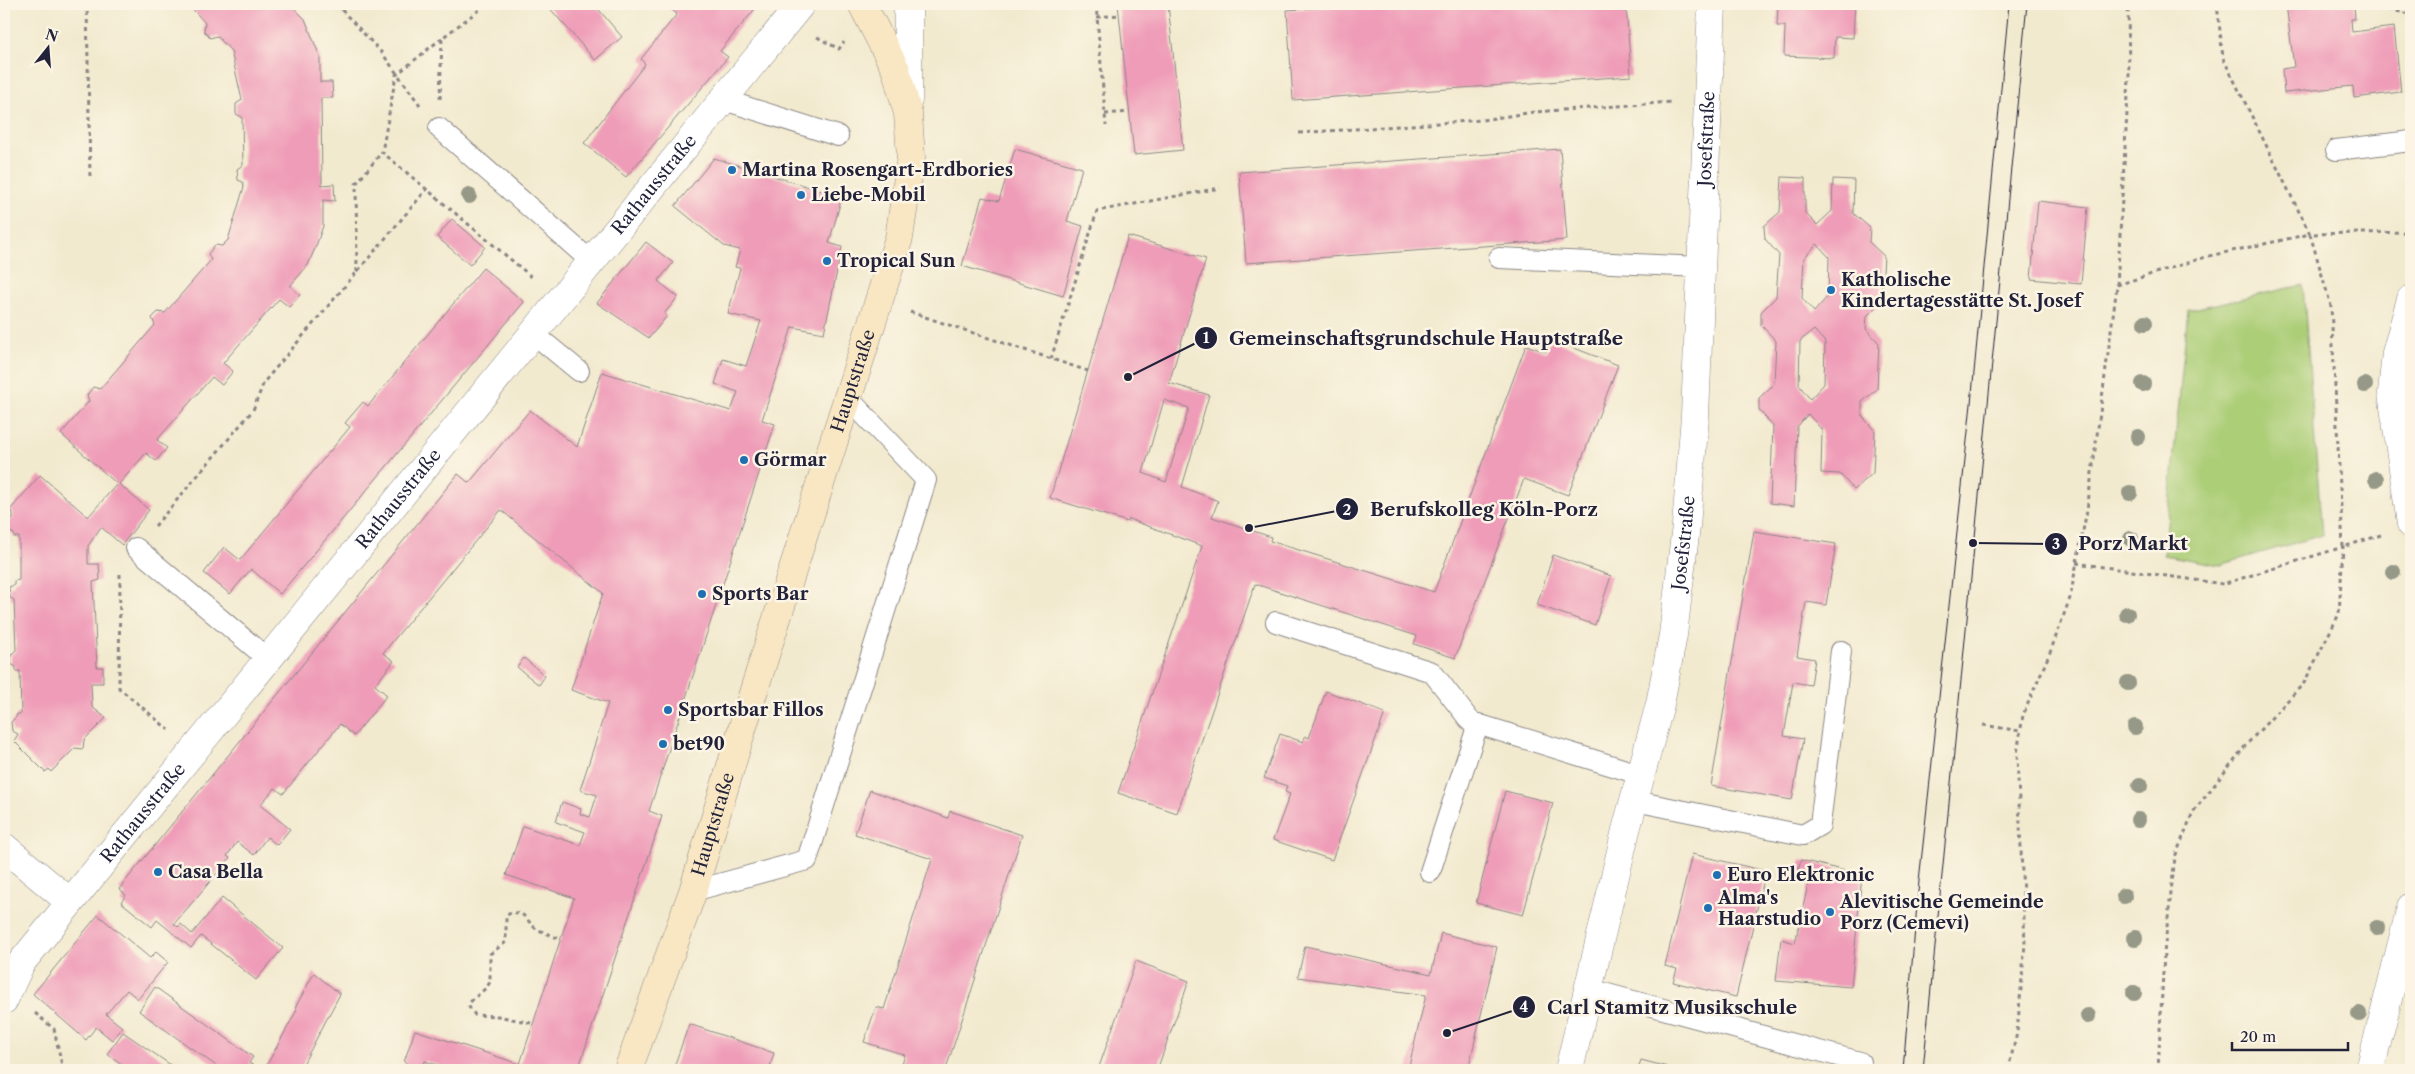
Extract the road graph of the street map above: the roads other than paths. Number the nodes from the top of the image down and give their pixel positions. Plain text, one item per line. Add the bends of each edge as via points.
1 (802, 4) edge
2 (862, 4) edge
3 (908, 4) edge
4 (1712, 4) edge
5 (724, 100) junction
6 (908, 114) junction
7 (439, 128) road end
8 (838, 136) dead end
9 (2411, 141) edge
10 (2336, 150) dead end
11 (1499, 258) dead end
12 (592, 262) junction
13 (1701, 267) junction
14 (2411, 299) edge
15 (534, 334) junction
16 (579, 371) dead end
17 (849, 398) junction
18 (2411, 524) edge
19 (136, 548) road end
20 (1276, 622) dead end
21 (1841, 651) dead end
22 (268, 659) junction
23 (1478, 724) junction
24 (1642, 775) junction
25 (1635, 801) junction
26 (4, 847) edge
27 (1430, 872) dead end
28 (693, 891) junction
29 (70, 902) junction
30 (2411, 913) edge
31 (1589, 989) junction
32 (6, 995) edge
33 (628, 1070) edge
34 (1569, 1070) edge
35 (1859, 1070) edge
36 (2370, 1070) edge

1 - 5 street, Rathausstraße
2 - 6 main road, Hauptstraße via 896,70
3 - 6 street
4 - 13 street, Josefstraße
5 - 8 lane
5 - 12 street, Rathausstraße
6 - 17 main road, Hauptstraße via 911,157 899,238
7 - 12 lane
9 - 10 lane
11 - 13 lane
12 - 15 street, Rathausstraße
13 - 24 street, Josefstraße via 1695,416 1686,526 1673,635
14 - 18 street via 2396,353 2392,394
15 - 16 lane
15 - 22 street, Rathausstraße
17 - 28 main road, Hauptstraße
17 - 28 lane via 926,480 806,860
19 - 22 lane
20 - 23 lane via 1432,672 1471,722
21 - 25 lane via 1820,825 1803,835
22 - 29 street, Rathausstraße
23 - 24 lane
23 - 27 lane
24 - 25 street, Josefstraße
25 - 31 street, Josefstraße
26 - 29 street
28 - 33 main road, Hauptstraße
29 - 32 street, Rathausstraße via 21,962
30 - 36 street
31 - 34 street, Josefstraße
31 - 35 lane via 1860,1062

